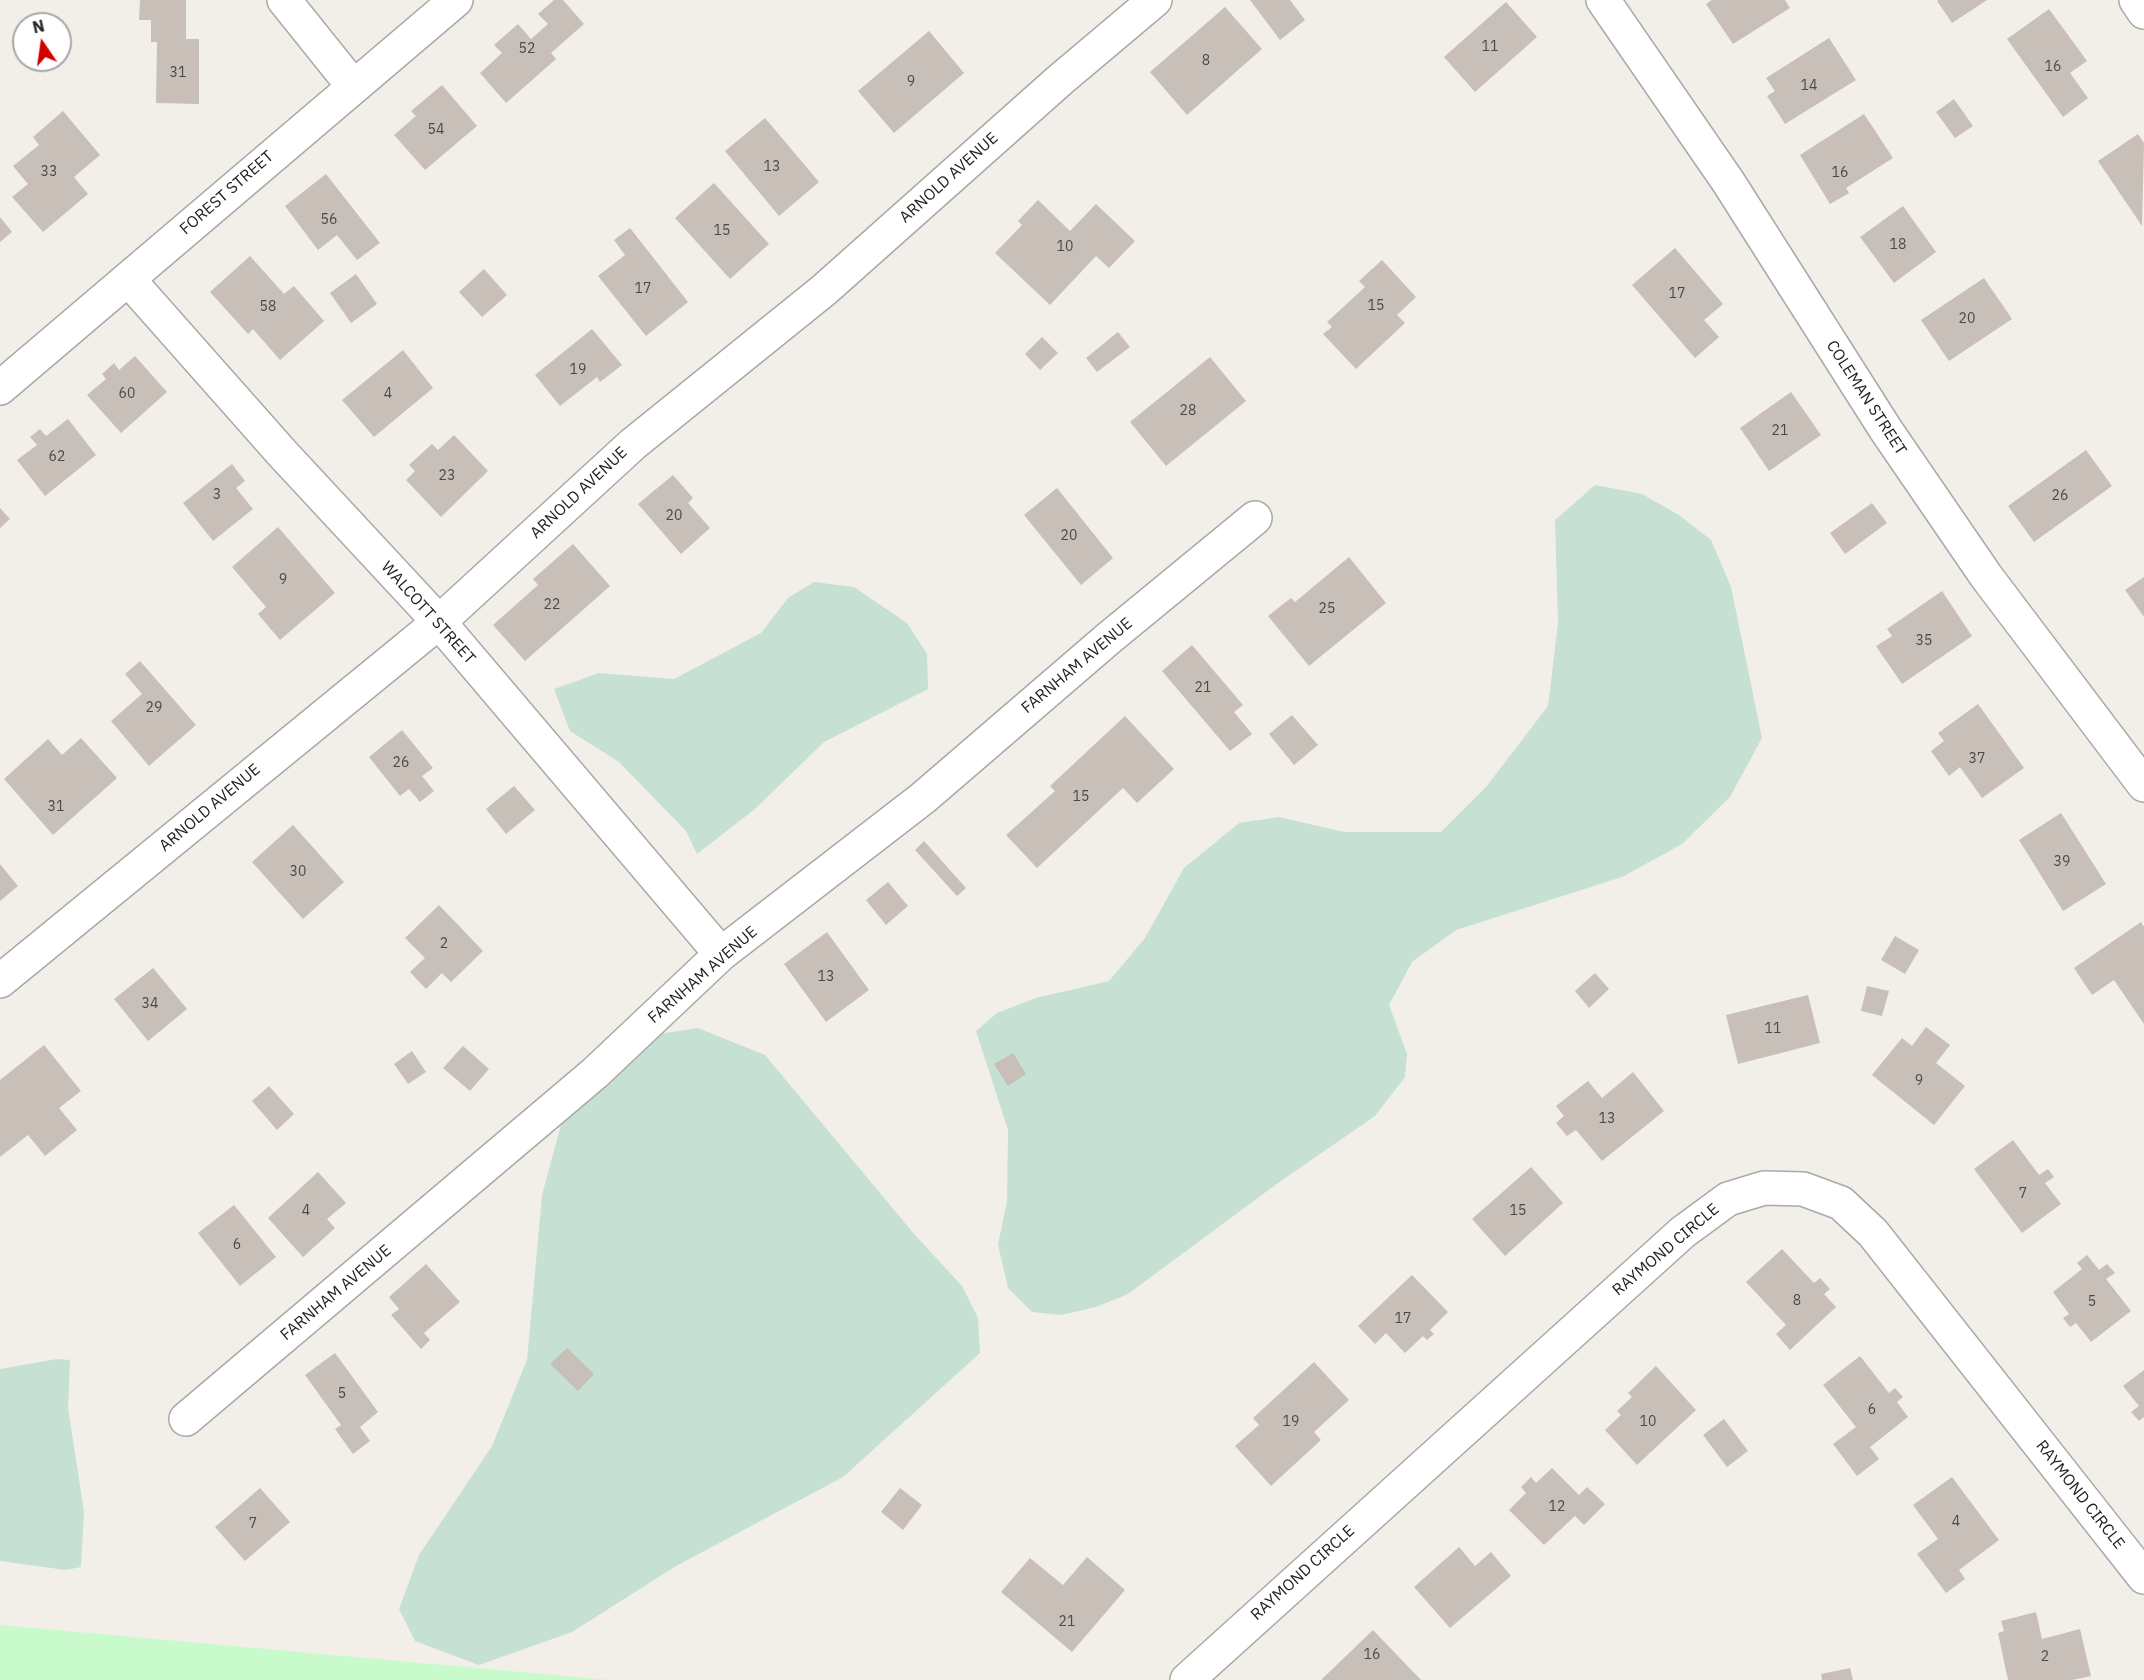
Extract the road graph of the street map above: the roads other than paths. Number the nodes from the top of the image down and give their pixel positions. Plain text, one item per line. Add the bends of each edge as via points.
1 (284, 0) edge
2 (456, 0) edge
3 (1155, 0) edge
4 (1603, 0) edge
5 (2136, 0) edge
6 (2144, 12) edge
7 (353, 86) junction
8 (128, 279) junction
9 (0, 388) edge
10 (1255, 518) dead end
11 (439, 622) junction
12 (2144, 785) edge
13 (722, 954) junction
14 (0, 981) edge
15 (186, 1419) dead end
16 (2144, 1577) edge
17 (1187, 1680) edge

1 - 7 street
2 - 7 street, FOREST STREET
3 - 11 street, ARNOLD AVENUE via 824,290 633,444
4 - 12 street, COLEMAN STREET via 1730,183 1886,430 1986,576
5 - 6 street
7 - 8 street, FOREST STREET
8 - 9 street, FOREST STREET
8 - 11 street, WALCOTT STREET
10 - 13 street, FARNHAM AVENUE via 924,798
11 - 13 street, WALCOTT STREET
11 - 14 street, ARNOLD AVENUE
13 - 15 street, FARNHAM AVENUE via 595,1073
16 - 17 street, RAYMOND CIRCLE via 1873,1233 1841,1203 1803,1189 1764,1188 1728,1199 1683,1232

